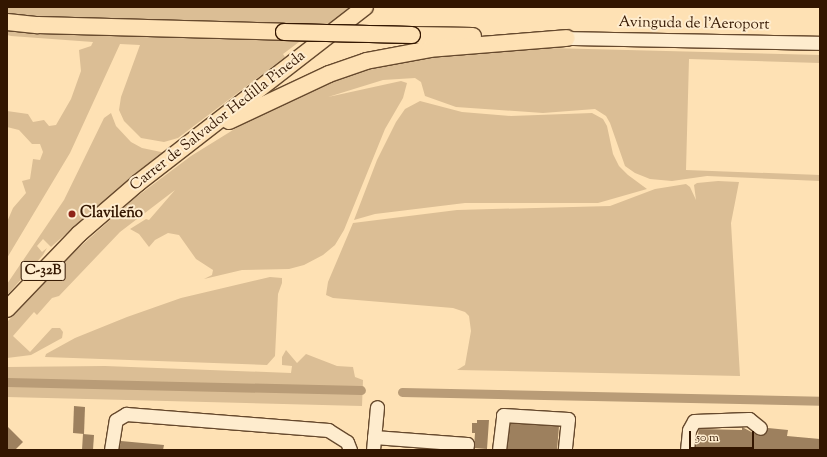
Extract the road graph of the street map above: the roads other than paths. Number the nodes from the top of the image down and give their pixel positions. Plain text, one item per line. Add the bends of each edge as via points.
1 (365, 7) edge
2 (7, 22) edge
3 (567, 38) junction
4 (820, 43) edge
5 (175, 154) junction
6 (7, 309) edge
7 (376, 406) dead end
8 (760, 428) dead end
9 (397, 443) edge
10 (373, 444) edge
11 (111, 450) edge
12 (350, 450) edge
13 (466, 450) edge
14 (499, 450) edge
15 (565, 450) edge
16 (687, 450) edge

1 - 5 main road, Carrer de Salvador Hedilla Pineda
2 - 3 main road, bridge via 38,25
3 - 4 street, Avinguda de l'Aeroport
3 - 5 main road via 430,49 366,62 328,74 275,98 234,118
5 - 6 main road, Carrer de Salvador Hedilla Pineda / C-32B via 79,234
7 - 10 street
8 - 16 street via 749,419 694,421 689,430
9 - 10 street
9 - 13 street via 467,444
11 - 12 street via 114,424 119,416 126,414 328,430 348,442
14 - 15 street via 503,415 568,419

